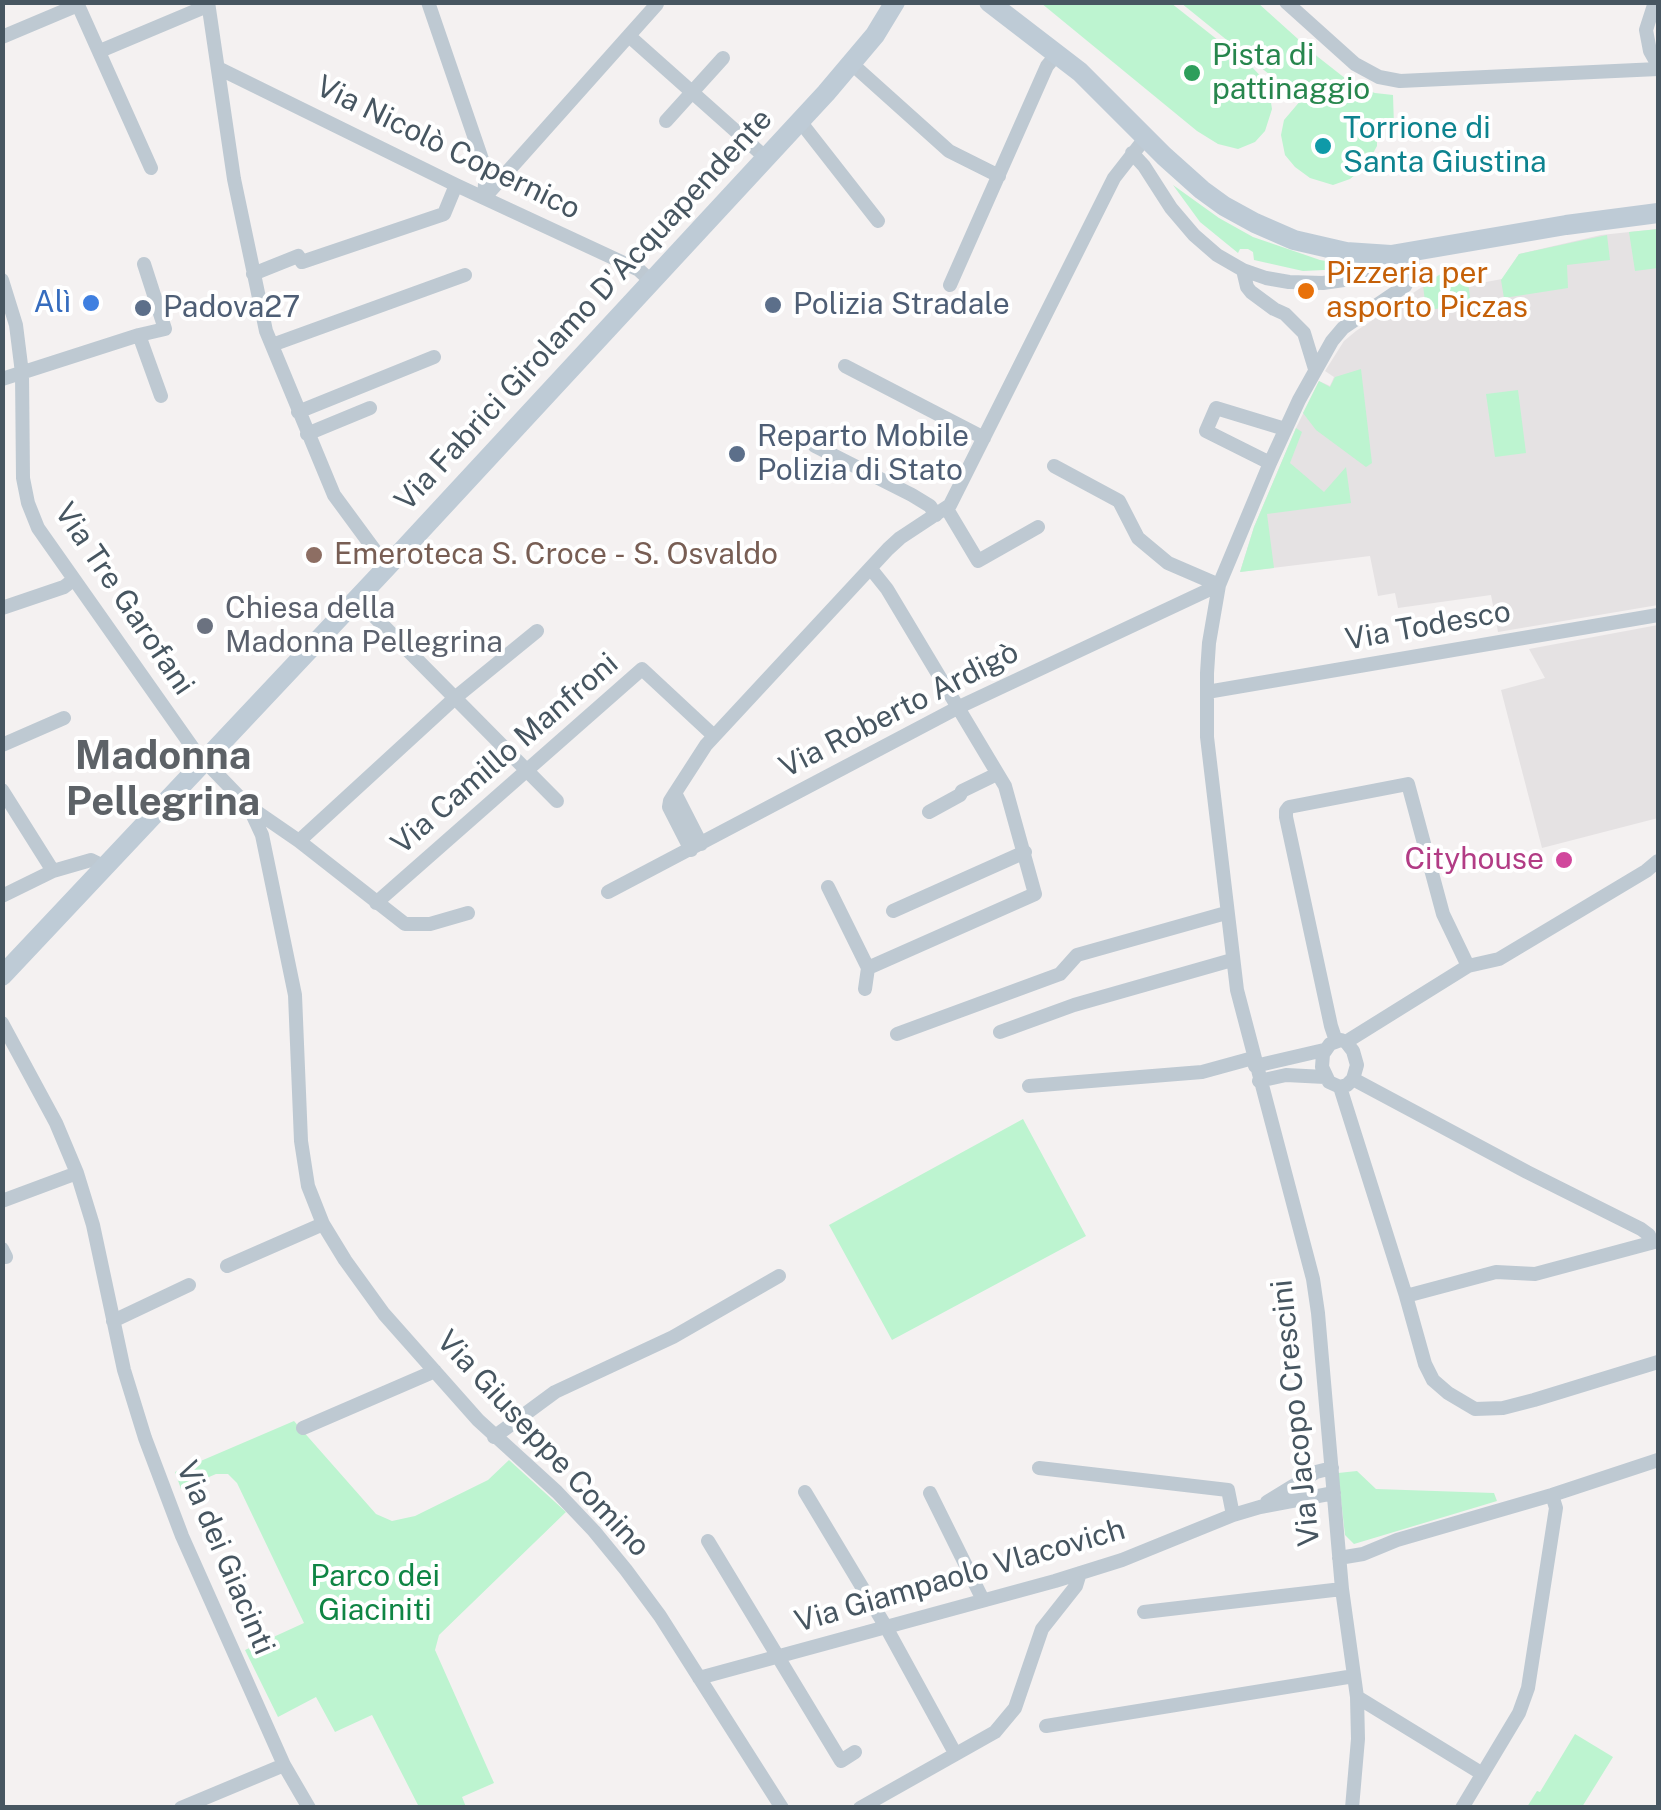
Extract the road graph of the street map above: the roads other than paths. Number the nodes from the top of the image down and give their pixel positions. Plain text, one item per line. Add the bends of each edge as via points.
1 (428, 2) edge
2 (895, 2) edge
3 (990, 2) edge
4 (1286, 2) edge
5 (1655, 2) edge
6 (77, 4) edge
7 (208, 4) edge
8 (657, 4) edge
9 (628, 36) junction
10 (2, 37) edge
11 (100, 51) junction
12 (1057, 54) junction
13 (723, 58) dead end
14 (852, 64) junction
15 (1658, 67) edge
16 (218, 68) junction
17 (692, 93) junction
18 (666, 120) dead end
19 (798, 122) junction
20 (1139, 145) junction
21 (766, 158) junction
22 (151, 168) dead end
23 (999, 176) junction
24 (456, 185) junction
25 (484, 198) junction
26 (1658, 213) edge
27 (878, 221) dead end
28 (1412, 262) junction
29 (144, 264) dead end
30 (1243, 270) junction
31 (253, 274) junction
32 (465, 276) dead end
33 (2, 280) edge
34 (652, 282) junction
35 (950, 285) dead end
36 (140, 335) junction
37 (272, 345) junction
38 (434, 357) dead end
39 (844, 366) dead end
40 (1315, 369) junction
41 (22, 373) junction
42 (2, 379) edge
43 (162, 396) dead end
44 (370, 408) dead end
45 (298, 412) junction
46 (1285, 428) junction
47 (306, 434) junction
48 (984, 438) junction
49 (815, 446) dead end
50 (1270, 462) junction
51 (1054, 466) dead end
52 (942, 512) junction
53 (1038, 527) dead end
54 (386, 567) junction
55 (871, 568) junction
56 (74, 580) junction
57 (1219, 585) junction
58 (357, 599) junction
59 (2, 608) edge
60 (1658, 615) edge
61 (537, 631) dead end
62 (1207, 692) junction
63 (456, 697) junction
64 (958, 707) junction
65 (64, 718) dead end
66 (714, 736) junction
67 (2, 745) edge
68 (203, 762) junction
69 (528, 772) junction
70 (997, 774) junction
71 (2, 790) edge
72 (557, 802) dead end
73 (249, 806) junction
74 (930, 812) dead end
75 (299, 840) junction
76 (696, 847) junction
77 (1024, 852) junction
78 (1658, 861) edge
79 (105, 867) junction
80 (53, 870) junction
81 (828, 887) dead end
82 (608, 892) dead end
83 (2, 896) edge
84 (376, 904) junction
85 (893, 910) dead end
86 (1226, 913) junction
87 (468, 914) dead end
88 (1232, 960) junction
89 (1468, 966) junction
90 (868, 968) junction
91 (5, 969) edge
92 (866, 990) dead end
93 (2, 1023) edge
94 (1000, 1032) dead end
95 (897, 1034) dead end
96 (1335, 1044) junction
97 (1256, 1068) junction
98 (1325, 1077) junction
99 (1346, 1083) junction
100 (1029, 1086) dead end
101 (78, 1172) junction
102 (2, 1202) edge
103 (323, 1224) junction
104 (1655, 1242) edge
105 (227, 1266) dead end
106 (779, 1276) dead end
107 (189, 1285) dead end
108 (1406, 1296) junction
109 (113, 1321) junction
110 (1658, 1362) edge
111 (435, 1371) junction
112 (303, 1428) dead end
113 (494, 1437) junction
114 (1658, 1460) edge
115 (1040, 1468) dead end
116 (1332, 1468) junction
117 (805, 1492) dead end
118 (930, 1493) dead end
119 (1334, 1493) junction
120 (1552, 1496) junction
121 (1260, 1507) junction
122 (1232, 1515) junction
123 (708, 1541) dead end
124 (1339, 1558) junction
125 (1080, 1573) junction
126 (1342, 1589) junction
127 (983, 1600) junction
128 (1144, 1612) dead end
129 (886, 1627) junction
130 (776, 1658) junction
131 (1354, 1676) junction
132 (698, 1678) junction
133 (1356, 1697) junction
134 (1046, 1726) dead end
135 (855, 1752) dead end
136 (955, 1754) junction
137 (284, 1766) junction
138 (1481, 1773) junction
139 (181, 1808) edge
140 (309, 1808) edge
141 (782, 1808) edge
142 (860, 1808) edge
143 (1352, 1808) edge
144 (1462, 1808) edge

1 - 25 street via 486,171
2 - 14 main road, Via Fabrici Girolamo D'Acquapendente
3 - 12 main road
4 - 15 street via 1355,64 1400,81
5 - 15 street via 1646,30
6 - 10 street
6 - 11 street
7 - 11 street
7 - 16 street
8 - 9 street
9 - 17 street
9 - 25 street
11 - 22 street
12 - 20 main road via 1091,82
12 - 23 street
13 - 17 street
14 - 19 main road, Via Fabrici Girolamo D'Acquapendente
14 - 23 street via 949,151
16 - 24 street, Via Nicolò Copernico
16 - 31 street
17 - 18 street
17 - 21 street
19 - 21 main road, Via Fabrici Girolamo D'Acquapendente
19 - 27 street, Via Fabrici Girolamo D'Acquapendente
20 - 28 main road via 1268,229
20 - 30 street via 1144,166 1194,236
20 - 48 street via 1114,178
21 - 34 main road, Via Fabrici Girolamo D'Acquapendente
23 - 35 street
24 - 25 street, Via Nicolò Copernico
24 - 31 street via 444,214
25 - 34 street, Via Nicolò Copernico
26 - 28 main road via 1566,225
28 - 30 street via 1323,283
28 - 40 street, Via Jacopo Crescini via 1405,286 1344,328
29 - 36 street via 165,330
30 - 40 street via 1251,292 1304,333
31 - 37 street
32 - 37 street
33 - 41 street, Via Tre Garofani
34 - 54 main road, Via Fabrici Girolamo D'Acquapendente
36 - 41 street
36 - 43 street
37 - 45 street
38 - 45 street
39 - 48 street
40 - 46 street, Via Jacopo Crescini
41 - 42 street
41 - 56 street, Via Tre Garofani via 28,504
44 - 47 street
45 - 47 street
46 - 50 street, Via Jacopo Crescini
46 - 50 street via 1216,408 1210,420 1206,431
47 - 54 street via 334,495
48 - 52 street
49 - 52 street
50 - 57 street, Via Jacopo Crescini
51 - 57 street via 1119,501 1138,538 1168,563
52 - 53 street via 978,561
52 - 55 street via 900,538
54 - 58 main road, Via Fabrici Girolamo D'Acquapendente
55 - 64 street
55 - 66 street
56 - 59 street
56 - 68 street, Via Tre Garofani
57 - 62 street, Via Jacopo Crescini
57 - 64 street, Via Roberto Ardigò
58 - 63 street
58 - 68 main road, Via Fabrici Girolamo D'Acquapendente
60 - 62 street, Via Todesco
61 - 63 street
62 - 86 street, Via Jacopo Crescini
63 - 69 street
63 - 75 street
64 - 70 street
64 - 76 street, Via Roberto Ardigò
65 - 67 street
66 - 69 street, Via Camillo Manfroni via 642,670
66 - 76 street via 675,794
68 - 73 street, Via Giuseppe Comino
68 - 79 main road, Via Fabrici Girolamo D'Acquapendente
69 - 72 street
69 - 84 street, Via Camillo Manfroni
70 - 74 street
70 - 77 street
71 - 80 street
73 - 75 street
73 - 103 street, Via Giuseppe Comino via 262,834 290,966 301,1141
75 - 84 street
76 - 82 street, Via Roberto Ardigò
77 - 85 street
77 - 90 street via 1035,894
78 - 89 street via 1500,959
79 - 80 street via 91,860
79 - 91 main road, Via Fabrici Girolamo D'Acquapendente
80 - 83 street
81 - 90 street
84 - 87 street via 405,924
86 - 88 street, Via Jacopo Crescini
86 - 95 street via 1077,955 1060,974
88 - 94 street
88 - 97 street, Via Jacopo Crescini
89 - 96 street
89 - 96 street via 1443,914 1408,784 1290,807 1286,816
90 - 92 street
93 - 101 street, Via dei Giacinti
96 - 97 street
96 - 98 street via 1322,1067
96 - 99 street via 1356,1057
97 - 98 street
97 - 100 street
97 - 116 street, Via Jacopo Crescini via 1313,1279
98 - 99 street via 1334,1086
99 - 104 street via 1641,1229
99 - 108 street
101 - 102 street
101 - 109 street, Via dei Giacinti
103 - 105 street
103 - 111 street, Via Giuseppe Comino via 384,1314
104 - 108 street via 1535,1274 1496,1272
106 - 113 street via 673,1338 555,1392
107 - 109 street
108 - 110 street via 1432,1380 1475,1409 1503,1408
109 - 137 street, Via dei Giacinti via 145,1438
111 - 112 street
111 - 113 street, Via Giuseppe Comino
113 - 132 street, Via Giuseppe Comino via 594,1531
114 - 120 street
115 - 122 street, Via Giampaolo Vlacovich via 1228,1490
116 - 119 street, Via Jacopo Crescini
116 - 121 street, Via Giampaolo Vlacovich
117 - 129 street
118 - 127 street
119 - 121 street, Via Giampaolo Vlacovich
119 - 124 street, Via Jacopo Crescini
120 - 124 street
120 - 138 street via 1556,1508 1528,1688
121 - 122 street, Via Giampaolo Vlacovich
122 - 125 street, Via Giampaolo Vlacovich
123 - 130 street
124 - 126 street, Via Jacopo Crescini
125 - 127 street, Via Giampaolo Vlacovich
125 - 136 street via 1042,1628 1014,1708 996,1732
126 - 128 street
126 - 131 street, Via Jacopo Crescini
127 - 129 street, Via Giampaolo Vlacovich
129 - 130 street, Via Giampaolo Vlacovich
129 - 136 street
130 - 132 street, Via Giampaolo Vlacovich
130 - 135 street via 841,1762
131 - 133 street, Via Jacopo Crescini
131 - 134 street
132 - 141 street, Via Giuseppe Comino
133 - 138 street
133 - 143 street, Via Jacopo Crescini
136 - 142 street
137 - 139 street
137 - 140 street, Via dei Giacinti
138 - 144 street

